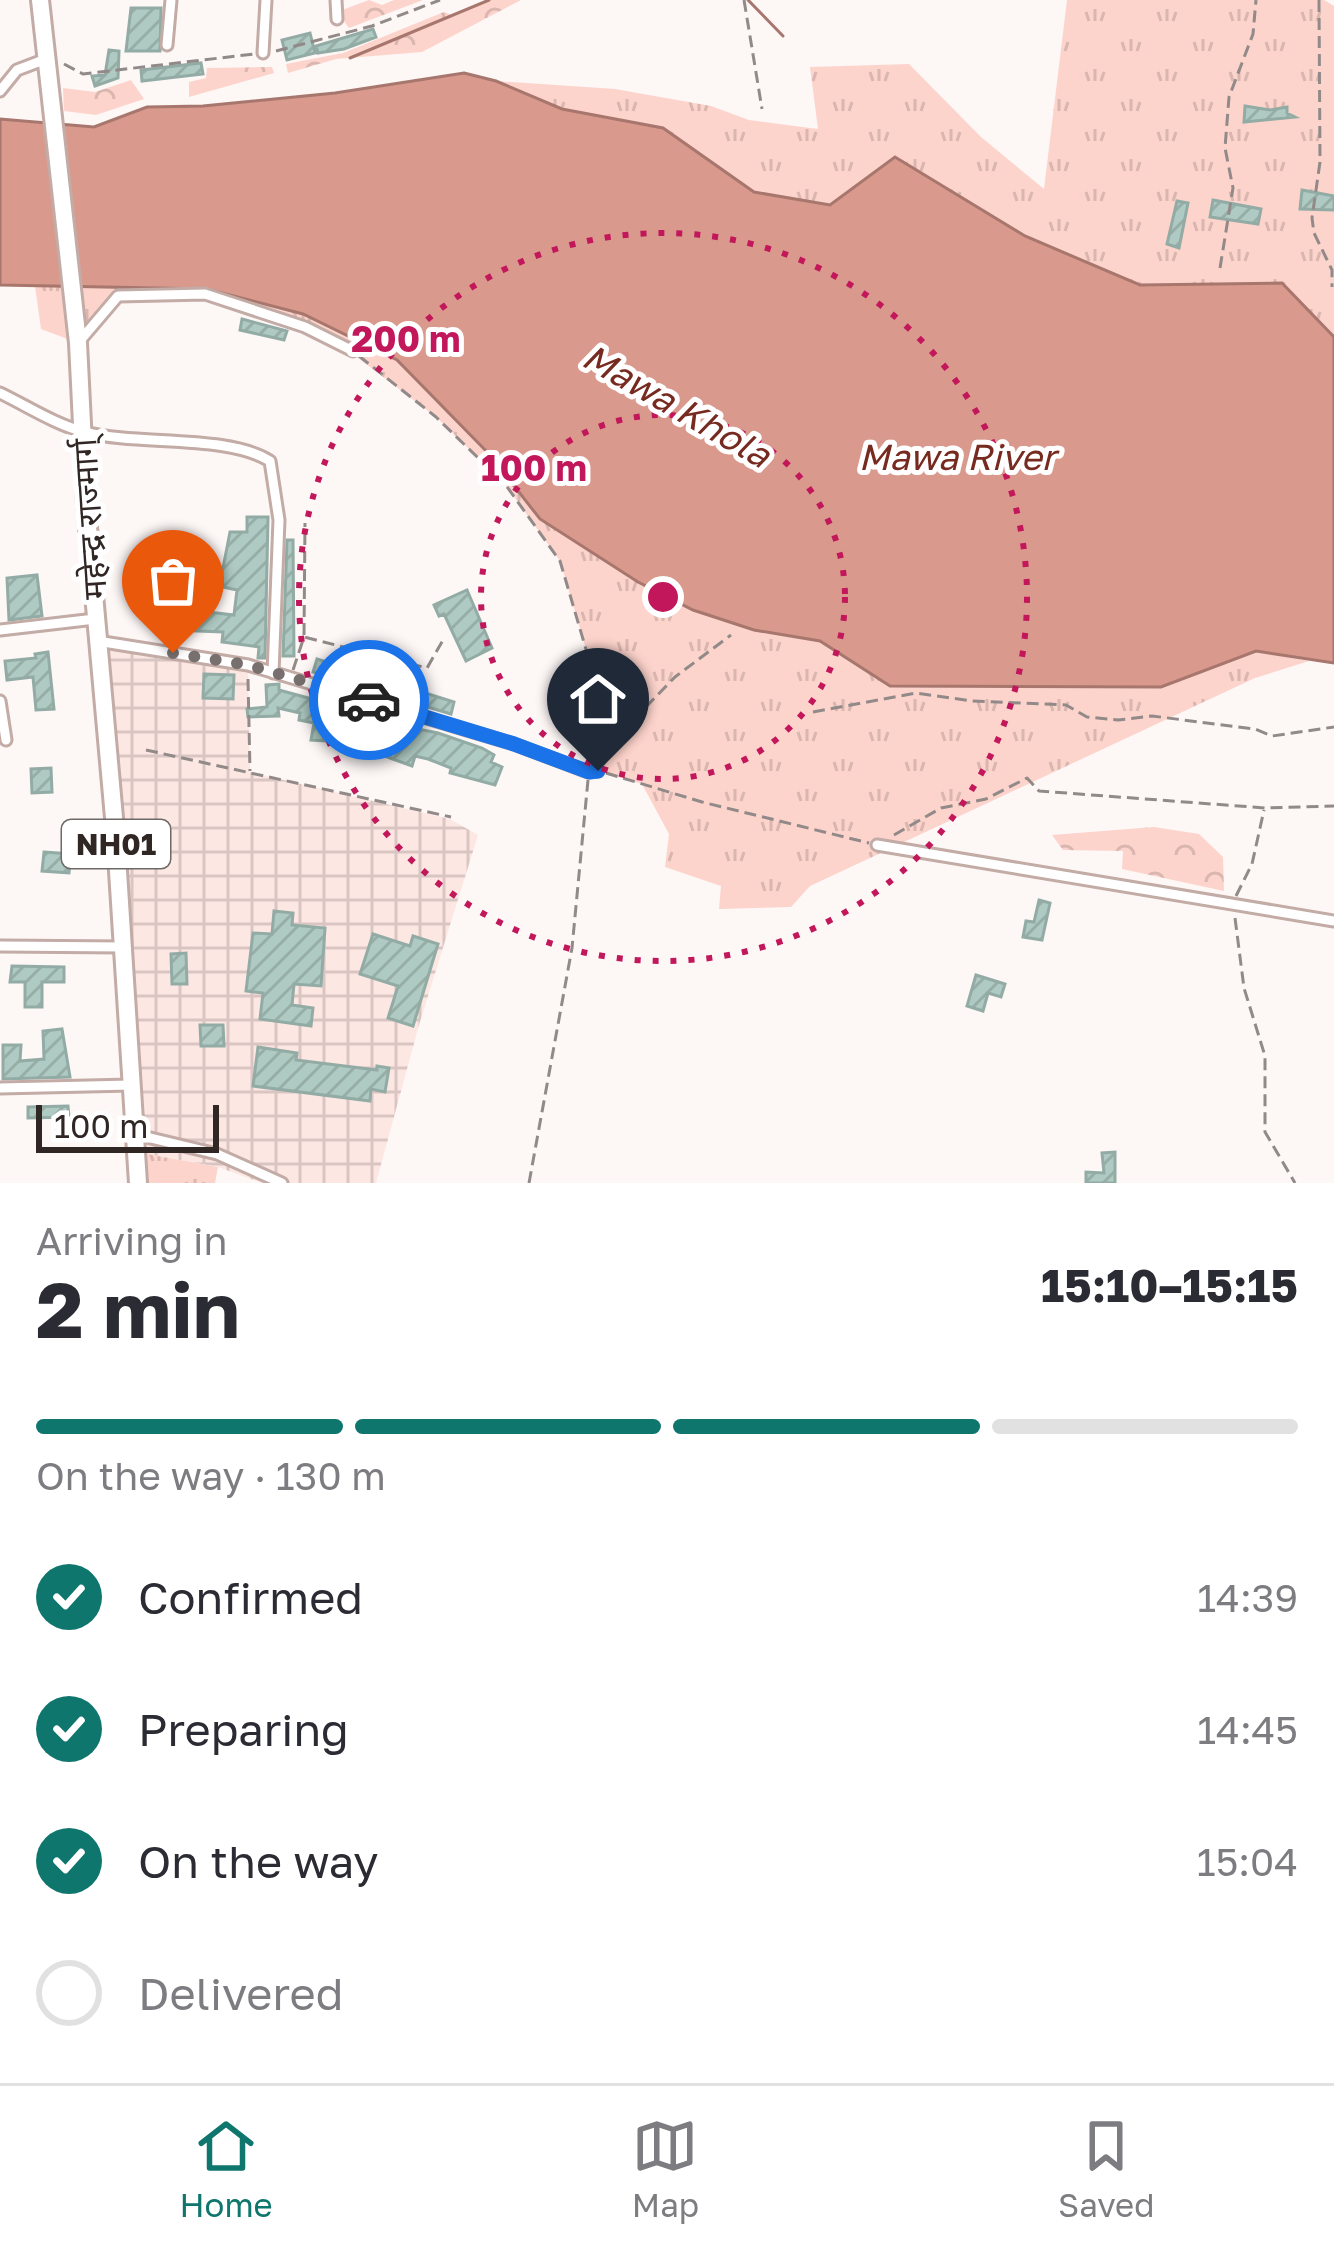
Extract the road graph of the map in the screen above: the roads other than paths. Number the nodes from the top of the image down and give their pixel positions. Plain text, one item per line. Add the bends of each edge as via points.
1 (40, 0) edge
2 (171, 0) edge
3 (266, 0) edge
4 (336, 0) edge
5 (337, 19) dead end
6 (167, 45) dead end
7 (263, 53) road end
8 (47, 63) junction
9 (0, 91) edge
10 (77, 335) junction
11 (353, 352) road end
12 (0, 393) edge
13 (83, 432) junction
14 (95, 619) junction
15 (0, 630) edge
16 (97, 641) junction
17 (273, 674) junction
18 (0, 701) edge
19 (6, 740) dead end
20 (593, 771) road end
21 (877, 845) road end
22 (1334, 921) edge
23 (0, 946) edge
24 (123, 947) junction
25 (131, 1084) junction
26 (0, 1088) edge
27 (134, 1134) junction
28 (138, 1183) edge
29 (283, 1183) edge

1 - 8 highway, महेन्द्र राज्मार्ग् / NH01
2 - 6 street
3 - 7 street
4 - 5 street
8 - 9 street via 16,70
8 - 10 highway, महेन्द्र राज्मार्ग् / NH01
10 - 11 street via 118,296 205,294
10 - 13 highway, महेन्द्र राज्मार्ग् / NH01
12 - 13 street
13 - 14 highway, महेन्द्र राज्मार्ग् / NH01
13 - 17 street via 270,461 279,520
14 - 15 street
14 - 16 highway, महेन्द्र राज्मार्ग् / NH01
16 - 17 street
16 - 24 highway, महेन्द्र राज्मार्ग् / NH01
17 - 20 street
18 - 19 street
21 - 22 street
23 - 24 street
24 - 25 highway, महेन्द्र राज्मार्ग् / NH01
25 - 26 street
25 - 27 highway, महेन्द्र राज्मार्ग् / NH01
27 - 28 highway, महेन्द्र राज्मार्ग् / NH01
27 - 29 street via 218,1154

